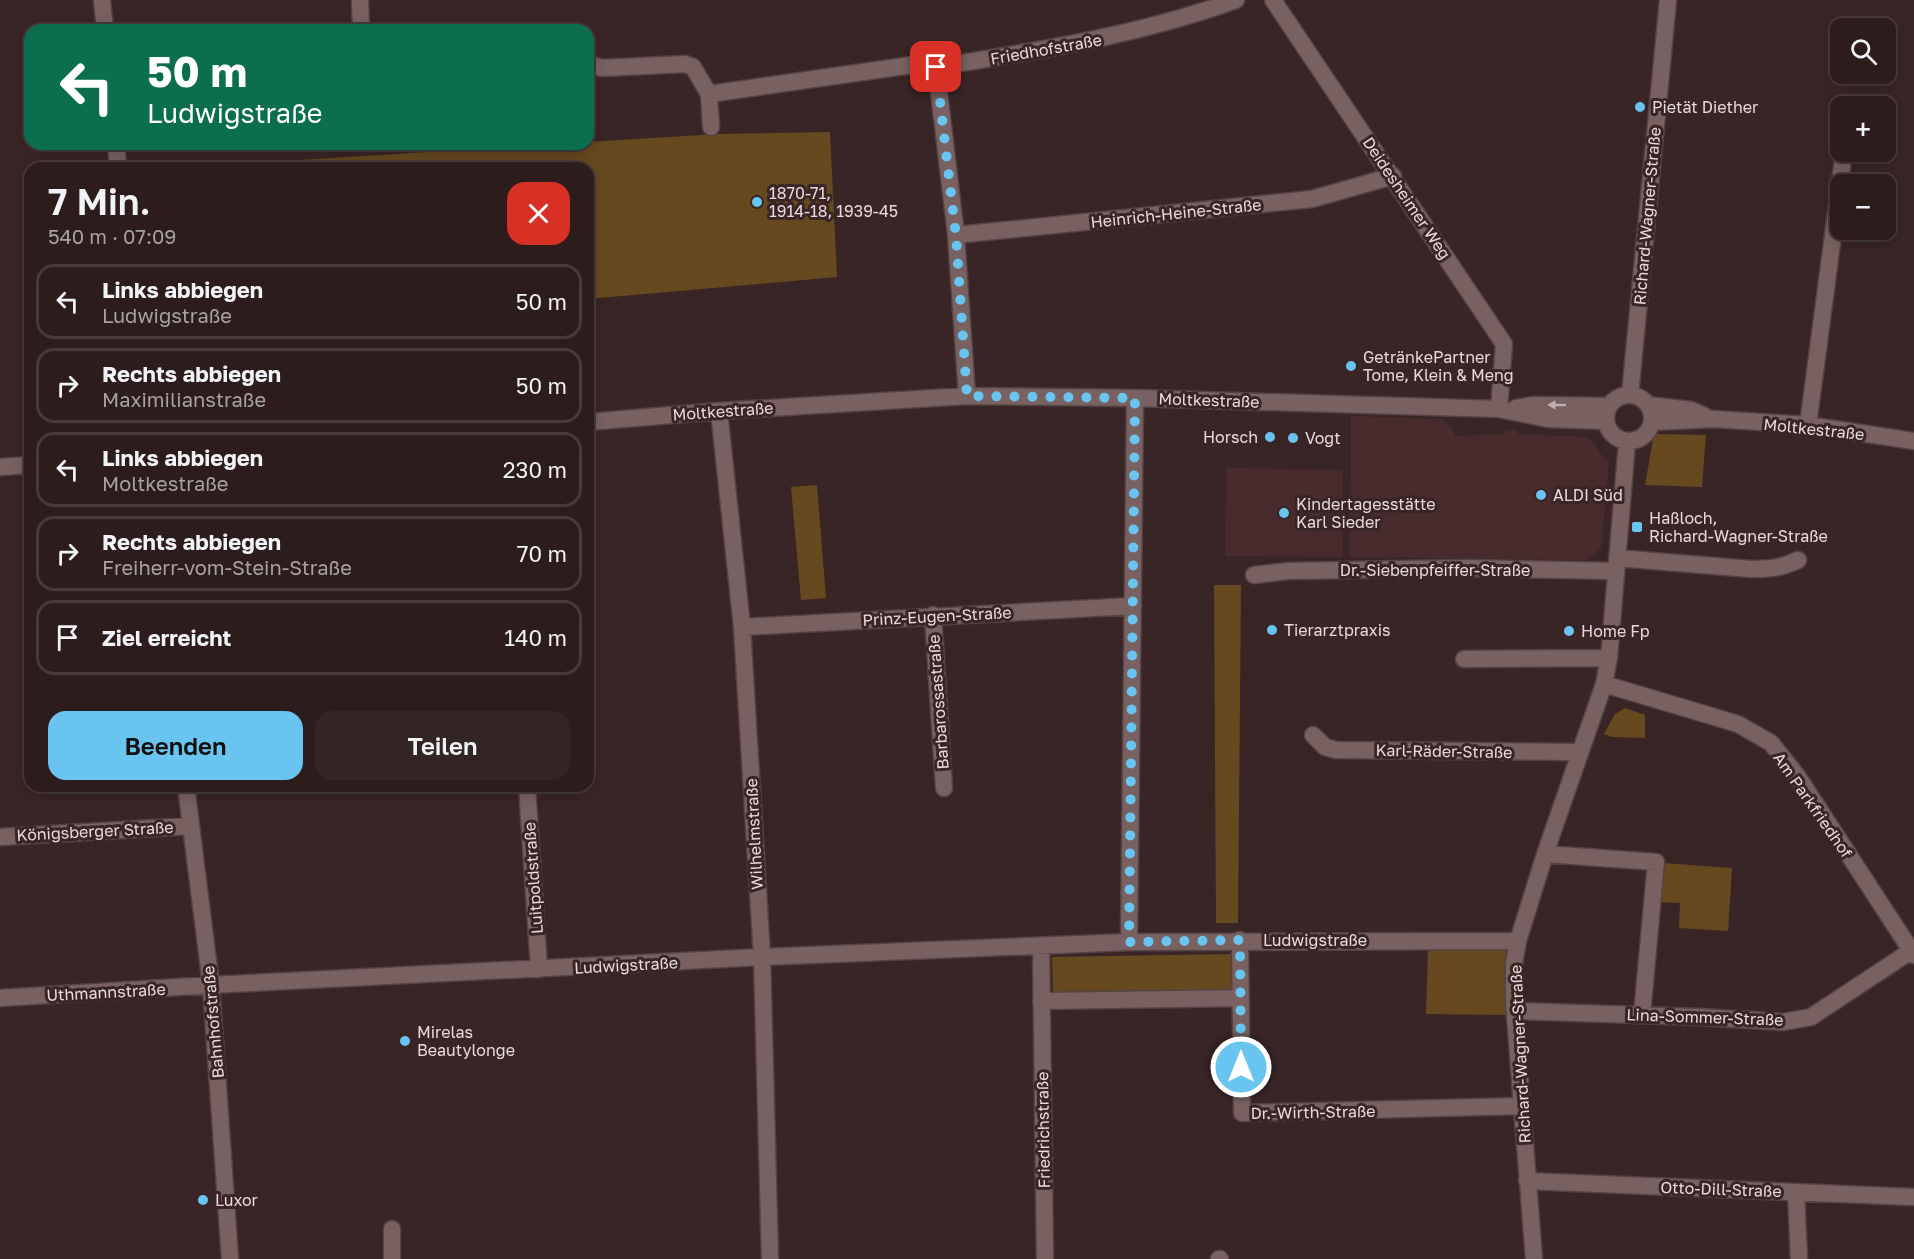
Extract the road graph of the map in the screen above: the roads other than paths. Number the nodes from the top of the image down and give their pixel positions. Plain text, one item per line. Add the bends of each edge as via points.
1 (102, 0) edge
2 (360, 0) edge
3 (1236, 0) edge
4 (1273, 0) edge
5 (1668, 0) edge
6 (104, 24) edge
7 (362, 24) edge
8 (594, 66) edge
9 (936, 67) junction
10 (709, 94) junction
11 (711, 127) dead end
12 (1843, 162) edge
13 (1393, 176) junction
14 (956, 236) junction
15 (1630, 395) junction
16 (967, 396) junction
17 (1135, 398) junction
18 (1648, 405) junction
19 (1503, 409) junction
20 (719, 411) junction
21 (1607, 414) junction
22 (1714, 419) junction
23 (594, 421) edge
24 (1652, 422) junction
25 (1808, 425) junction
26 (1627, 441) junction
27 (1914, 441) edge
28 (24, 465) edge
29 (0, 467) edge
30 (1798, 560) dead end
31 (1616, 565) junction
32 (1254, 575) dead end
33 (1133, 606) junction
34 (933, 615) junction
35 (742, 627) junction
36 (1609, 658) junction
37 (1464, 659) dead end
38 (1604, 684) junction
39 (1313, 735) dead end
40 (1580, 752) junction
41 (944, 788) dead end
42 (187, 792) edge
43 (527, 792) edge
44 (190, 826) junction
45 (0, 837) edge
46 (1545, 854) junction
47 (1240, 940) junction
48 (1518, 941) junction
49 (1129, 942) junction
50 (1041, 946) junction
51 (1913, 953) edge
52 (762, 957) junction
53 (539, 969) junction
54 (212, 985) junction
55 (0, 998) edge
56 (1241, 998) junction
57 (1041, 1001) junction
58 (1515, 1011) junction
59 (1642, 1014) junction
60 (1522, 1106) junction
61 (1527, 1180) junction
62 (1796, 1192) junction
63 (1914, 1197) edge
64 (392, 1229) dead end
65 (230, 1259) edge
66 (392, 1259) edge
67 (770, 1259) edge
68 (1045, 1259) edge
69 (1534, 1259) edge
70 (1799, 1259) edge

1 - 6 street
2 - 7 street
3 - 9 street, Friedhofstraße via 1113,36
4 - 13 street, Deidesheimer Weg
5 - 15 street, Richard-Wagner-Straße
8 - 10 street via 685,64 693,67
9 - 10 street, Friedhofstraße via 919,64
9 - 14 street
10 - 11 street
12 - 25 street
13 - 14 street, Heinrich-Heine-Straße via 1312,199
13 - 19 street, Deidesheimer Weg via 1504,344
14 - 16 street
15 - 18 street, Moltkestraße
15 - 21 street, Moltkestraße via 1616,399
16 - 17 street, Moltkestraße
16 - 20 street, Moltkestraße
17 - 19 street, Moltkestraße
17 - 33 street
18 - 22 street, Moltkestraße via 1691,410
18 - 24 street
19 - 21 street, Moltkestraße via 1548,419
20 - 23 street, Moltkestraße
20 - 35 street, Wilhelmstraße
21 - 26 street via 1610,432
22 - 24 street, Moltkestraße
22 - 25 street, Moltkestraße
24 - 26 street via 1642,438
25 - 27 street, Moltkestraße
26 - 31 street, Richard-Wagner-Straße
28 - 29 street
30 - 31 street, Dr.-Siebenpfeiffer-Straße via 1772,569
31 - 32 street, Dr.-Siebenpfeiffer-Straße via 1288,571
31 - 36 street, Richard-Wagner-Straße
33 - 34 street, Prinz-Eugen-Straße
33 - 49 street
34 - 35 street, Prinz-Eugen-Straße
34 - 41 street, Barbarossastraße
35 - 52 street, Wilhelmstraße
36 - 37 street
36 - 38 street, Richard-Wagner-Straße
38 - 40 street, Richard-Wagner-Straße
38 - 51 street, Am Parkfriedhof via 1738,724 1771,743 1798,777
39 - 40 street, Karl-Räder-Straße via 1325,747 1335,750
40 - 46 street, Richard-Wagner-Straße
42 - 44 street, Bahnhofstraße
43 - 53 street, Luitpoldstraße
44 - 45 street, Königsberger Straße
44 - 54 street, Bahnhofstraße
46 - 48 street, Richard-Wagner-Straße
46 - 59 street via 1656,862
47 - 48 street, Ludwigstraße
47 - 49 street, Ludwigstraße
47 - 56 street, Dr.-Wirth-Straße
48 - 58 street, Richard-Wagner-Straße via 1514,963
49 - 50 street, Ludwigstraße
50 - 52 street, Ludwigstraße
50 - 57 street
51 - 59 street, Lina-Sommer-Straße via 1811,1017 1783,1022
52 - 53 street, Ludwigstraße
52 - 67 street, Wilhelmstraße
53 - 54 street, Ludwigstraße
54 - 55 street, Uthmannstraße
54 - 65 street, Bahnhofstraße
56 - 57 street
56 - 60 street, Dr.-Wirth-Straße via 1242,1113
57 - 68 street, Friedrichstraße
58 - 59 street, Lina-Sommer-Straße
58 - 60 street, Richard-Wagner-Straße
60 - 61 street, Richard-Wagner-Straße
61 - 62 street, Otto-Dill-Straße
61 - 69 street, Richard-Wagner-Straße
62 - 63 street, Otto-Dill-Straße
62 - 70 street
64 - 66 street

